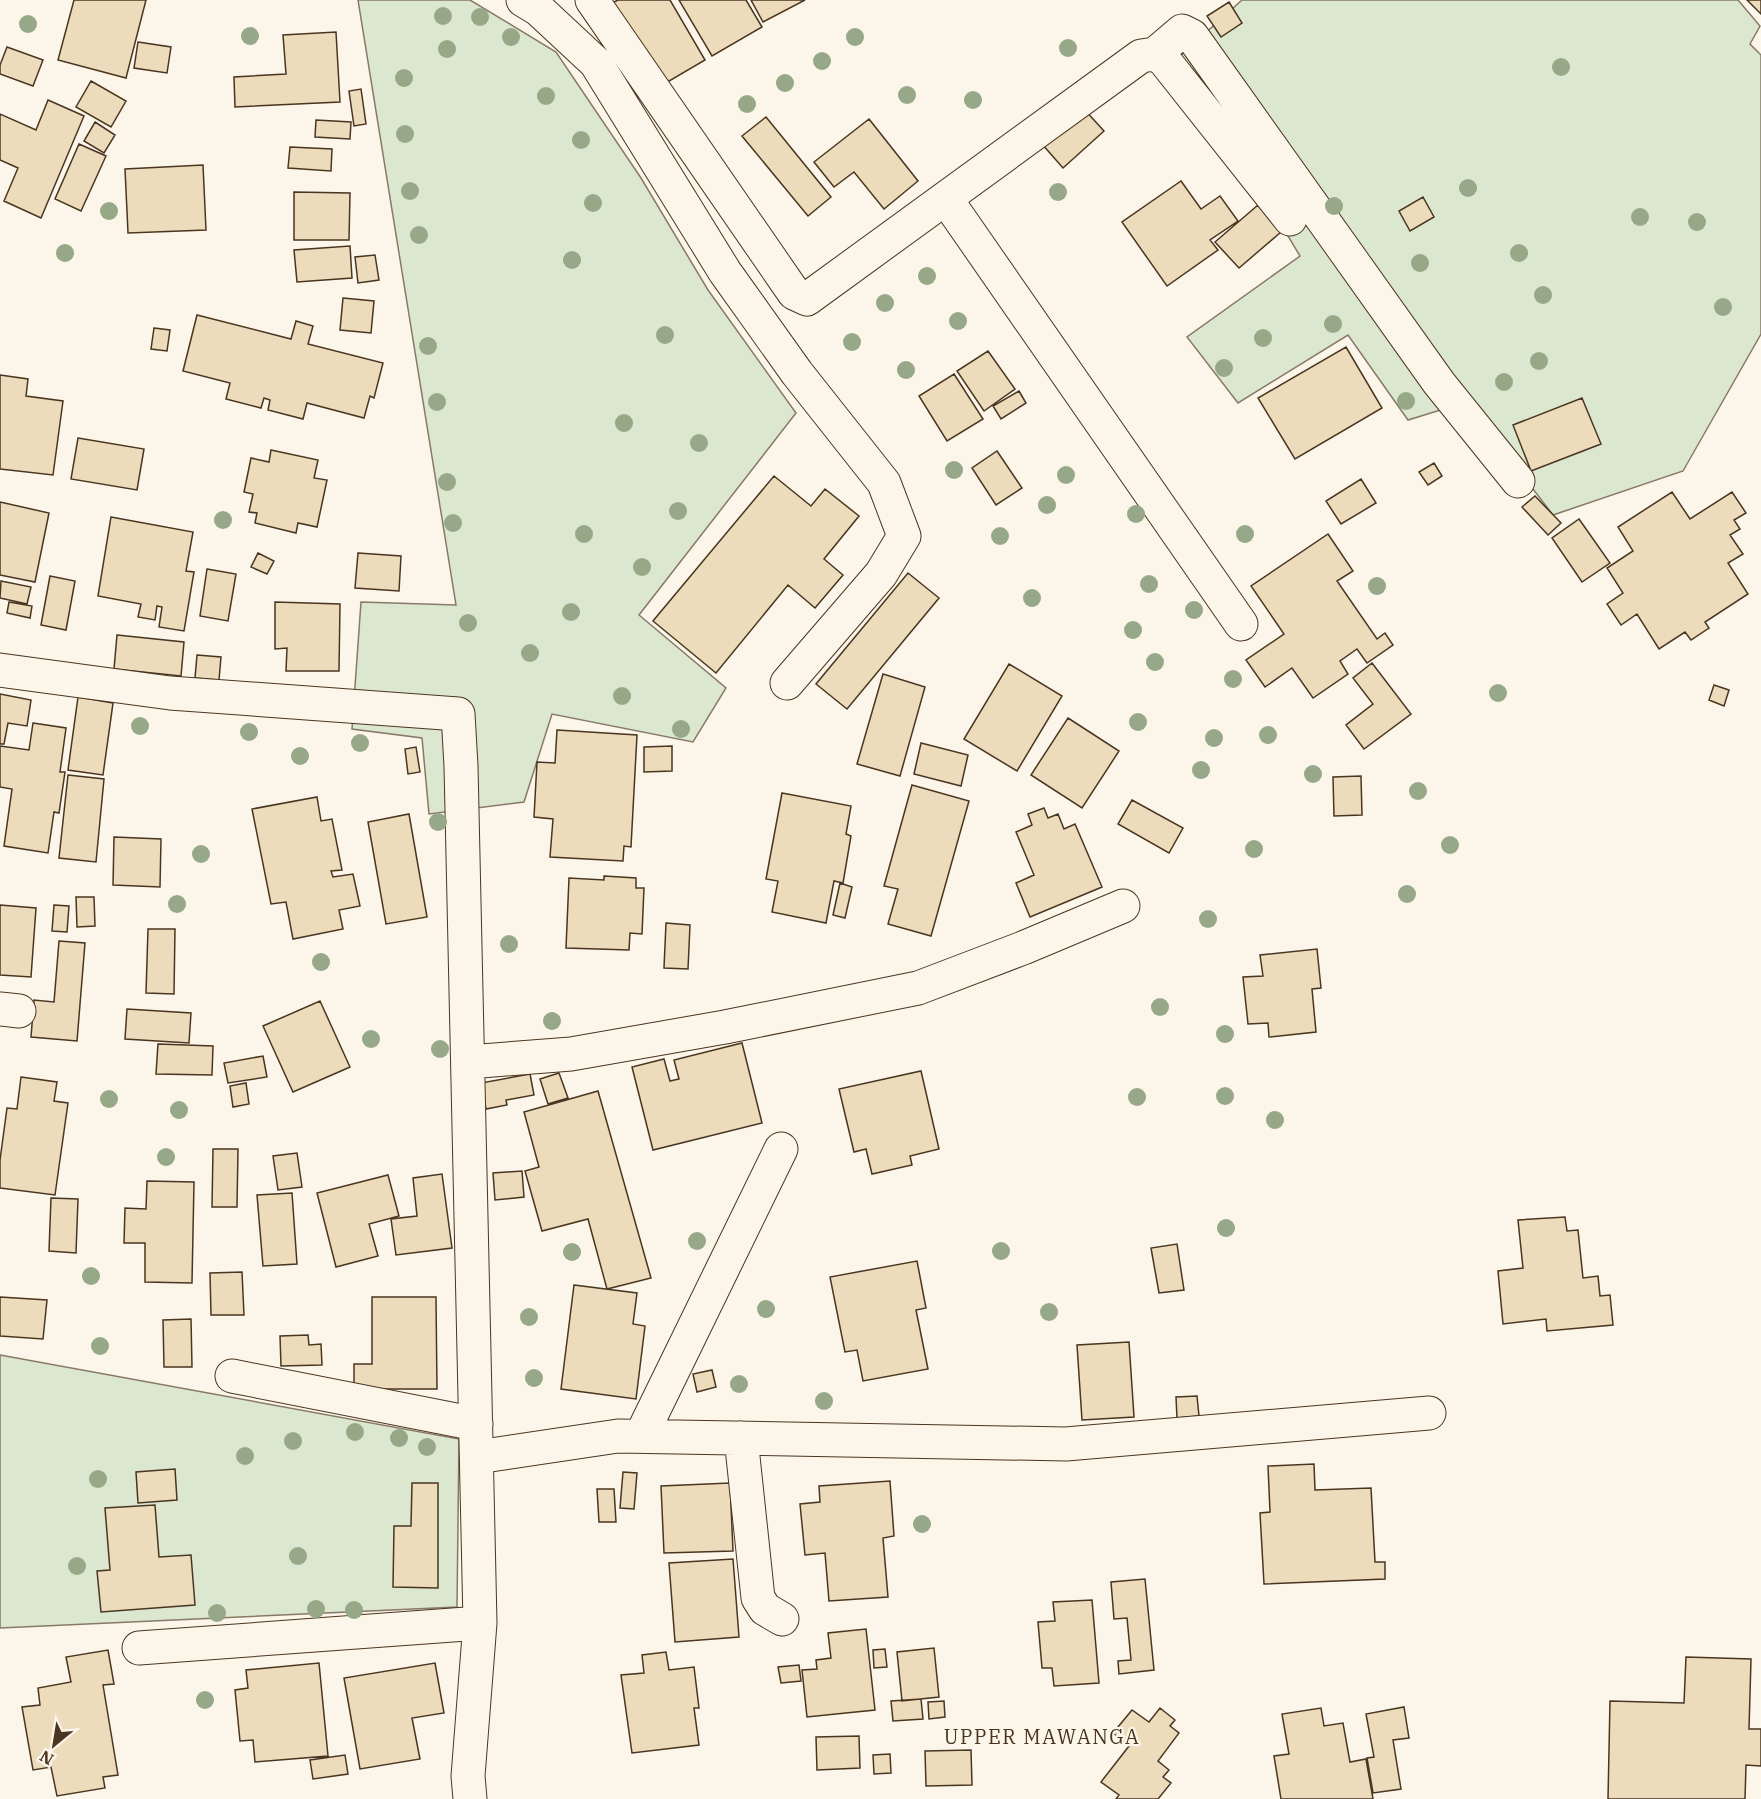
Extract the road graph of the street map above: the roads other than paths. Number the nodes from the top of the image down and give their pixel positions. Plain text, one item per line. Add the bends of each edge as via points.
1 (523, 0) edge
2 (592, 0) edge
3 (1155, 54) junction
4 (946, 199) junction
5 (1290, 219) dead end
6 (1518, 481) dead end
7 (1241, 624) dead end
8 (0, 670) edge
9 (787, 682) dead end
10 (1123, 906) dead end
11 (468, 1062) junction
12 (781, 1149) dead end
13 (232, 1376) dead end
14 (1429, 1413) dead end
15 (476, 1424) junction
16 (641, 1436) junction
17 (741, 1438) junction
18 (477, 1457) junction
19 (782, 1619) dead end
20 (480, 1623) junction
21 (139, 1648) dead end
22 (470, 1799) edge

1 - 9 street via 596,63 725,272 797,373 884,483 904,536 881,574
2 - 4 street via 800,298 807,299
3 - 4 street via 1141,56
3 - 5 street via 1164,60
3 - 6 street via 1182,31 1192,36 1425,364
4 - 7 street
8 - 11 street via 170,693 458,714
10 - 11 street via 918,988 582,1052
11 - 15 street
12 - 16 street
13 - 15 street
14 - 17 street via 1066,1444
15 - 18 street
16 - 17 street
16 - 18 street
17 - 19 street via 758,1598 765,1609
18 - 20 street
20 - 21 street
20 - 22 street via 468,1776

